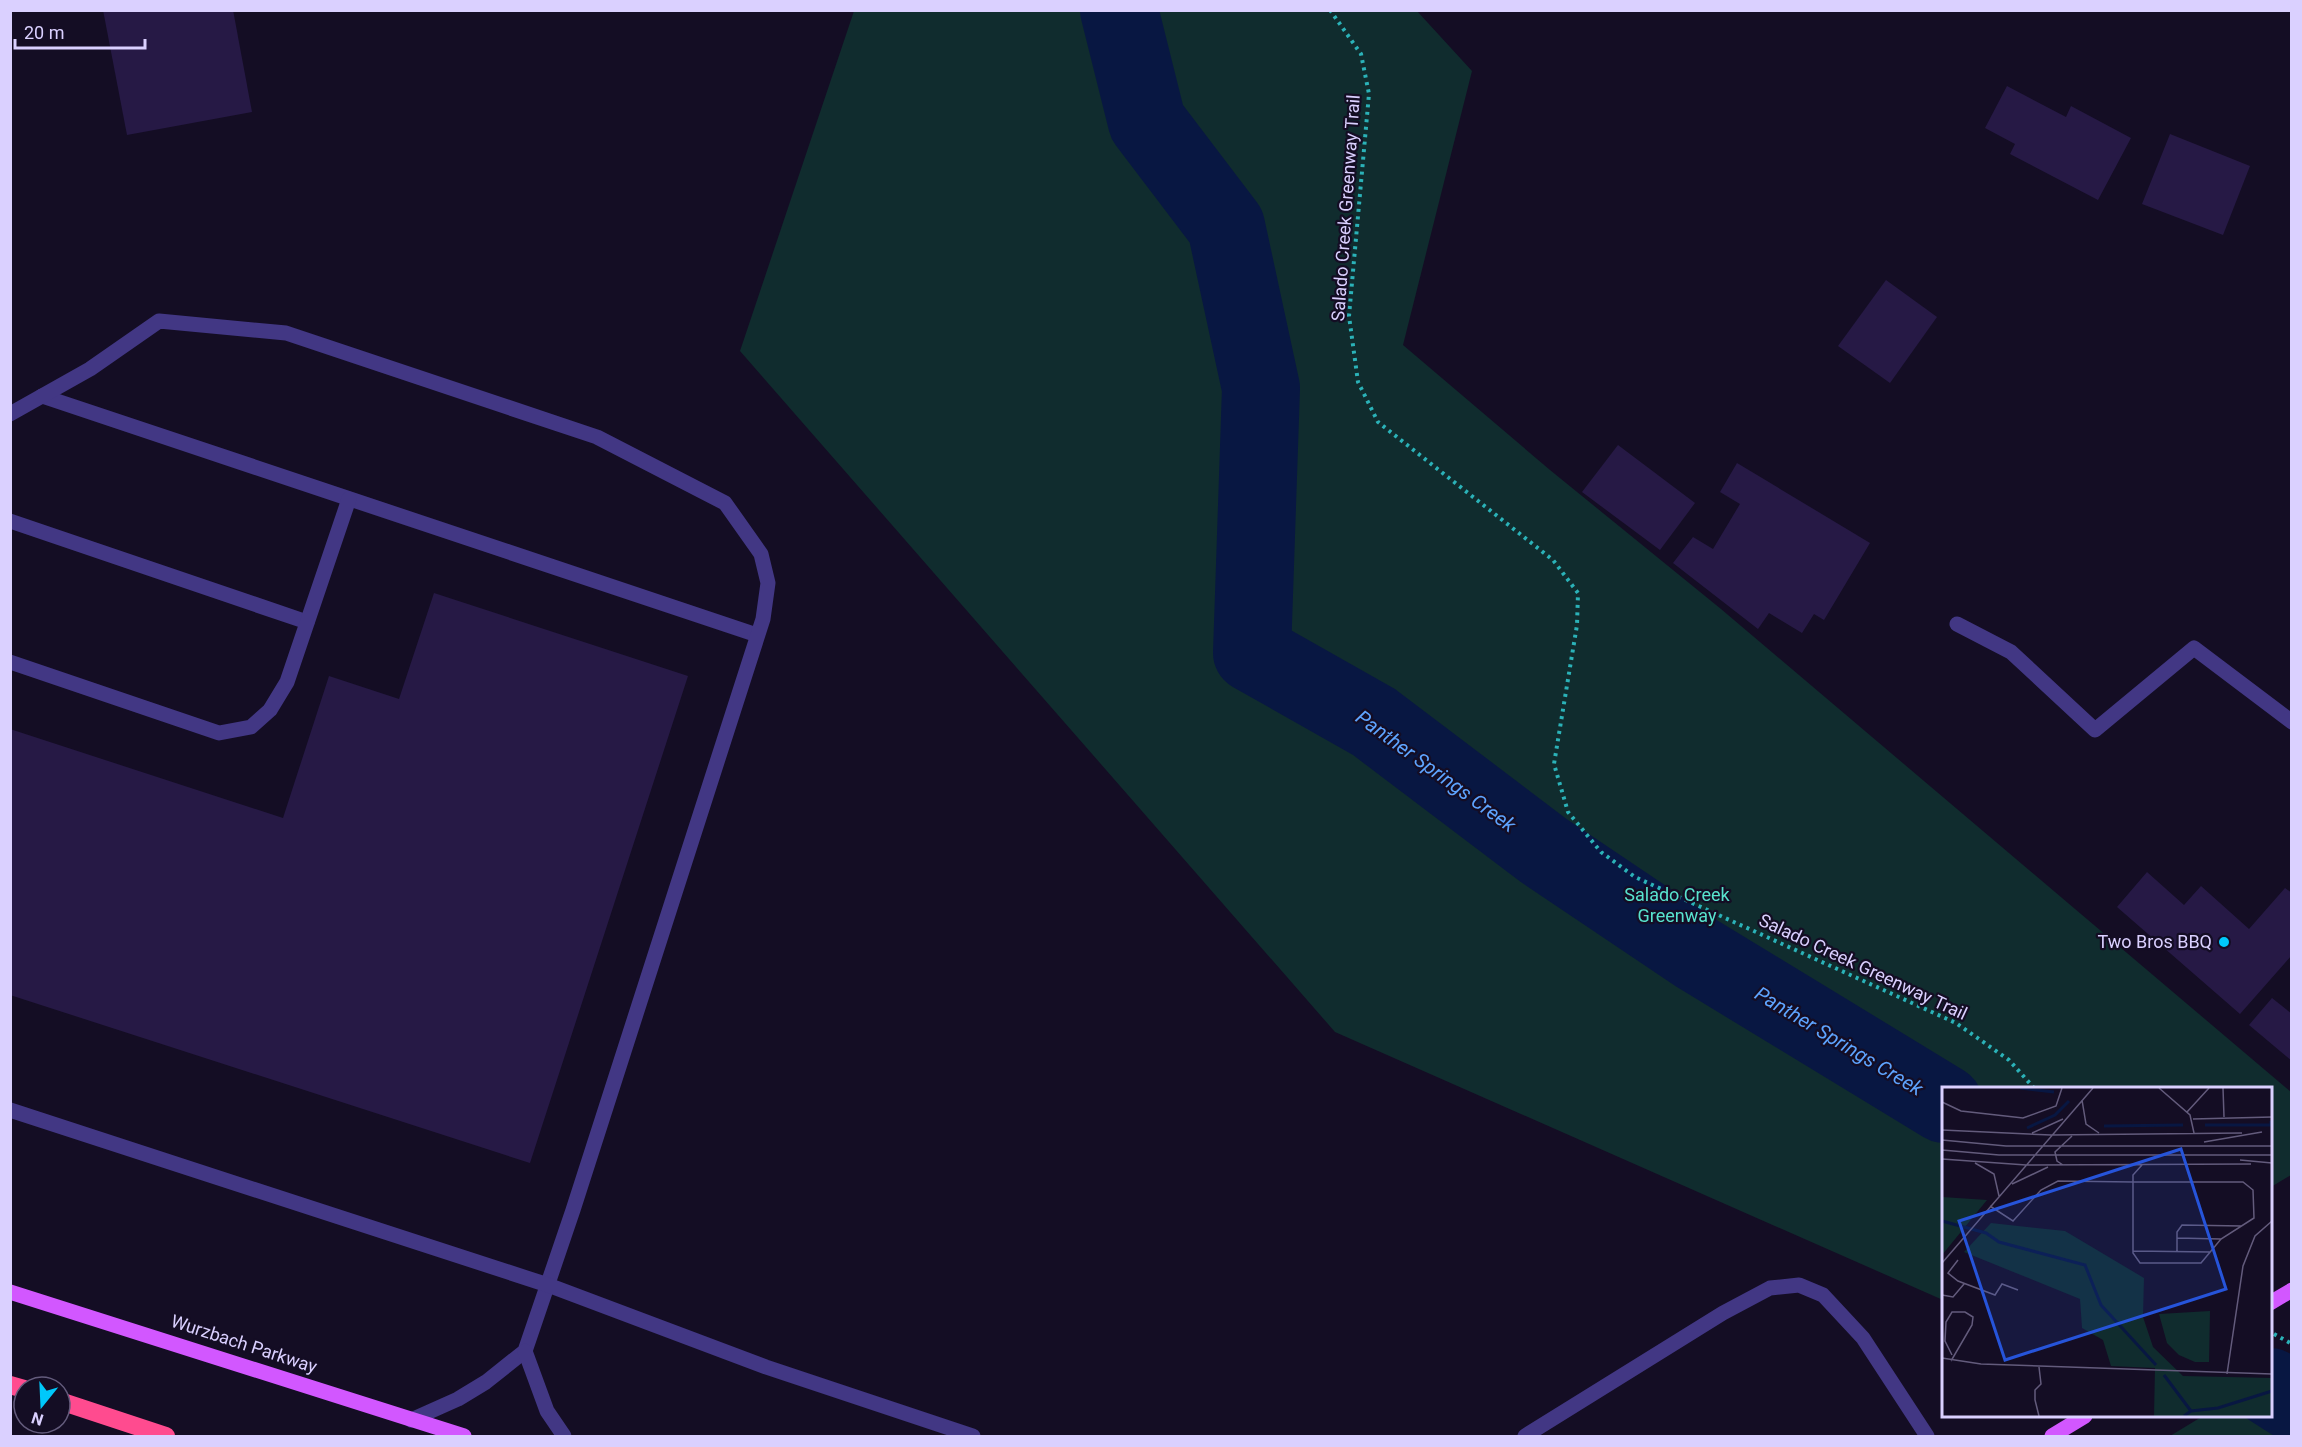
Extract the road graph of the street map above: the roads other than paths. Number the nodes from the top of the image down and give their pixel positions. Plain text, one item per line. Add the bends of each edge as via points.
1 (42, 396) junction
2 (10, 414) edge
3 (349, 499) junction
4 (10, 521) edge
5 (308, 622) junction
6 (1957, 624) dead end
7 (757, 635) junction
8 (10, 662) edge
9 (2292, 722) edge
10 (10, 1110) edge
11 (548, 1285) junction
12 (2292, 1290) edge
13 (10, 1292) edge
14 (2272, 1302) edge
15 (525, 1351) junction
16 (72, 1405) edge
17 (2083, 1417) edge
18 (411, 1420) junction
19 (166, 1437) edge
20 (464, 1437) edge
21 (564, 1437) edge
22 (973, 1437) edge
23 (1525, 1437) edge
24 (1927, 1437) edge
25 (2052, 1437) edge

1 - 2 lane
1 - 3 lane
1 - 7 lane via 90,369 159,321 285,333 597,437 725,503 760,554 768,583
3 - 5 lane
3 - 7 lane
4 - 5 lane
5 - 8 lane via 287,682 270,710 251,727 219,733
6 - 9 lane via 2011,652 2095,730 2194,648
7 - 11 lane
10 - 11 lane
11 - 15 lane
11 - 22 lane via 766,1367
12 - 14 main road
13 - 18 main road, Wurzbach Parkway
15 - 18 lane via 458,1399
15 - 21 lane via 547,1411
16 - 19 highway
17 - 25 main road
18 - 20 main road, Wurzbach Parkway
23 - 24 lane via 1723,1313 1770,1288 1799,1285 1823,1295 1863,1338

